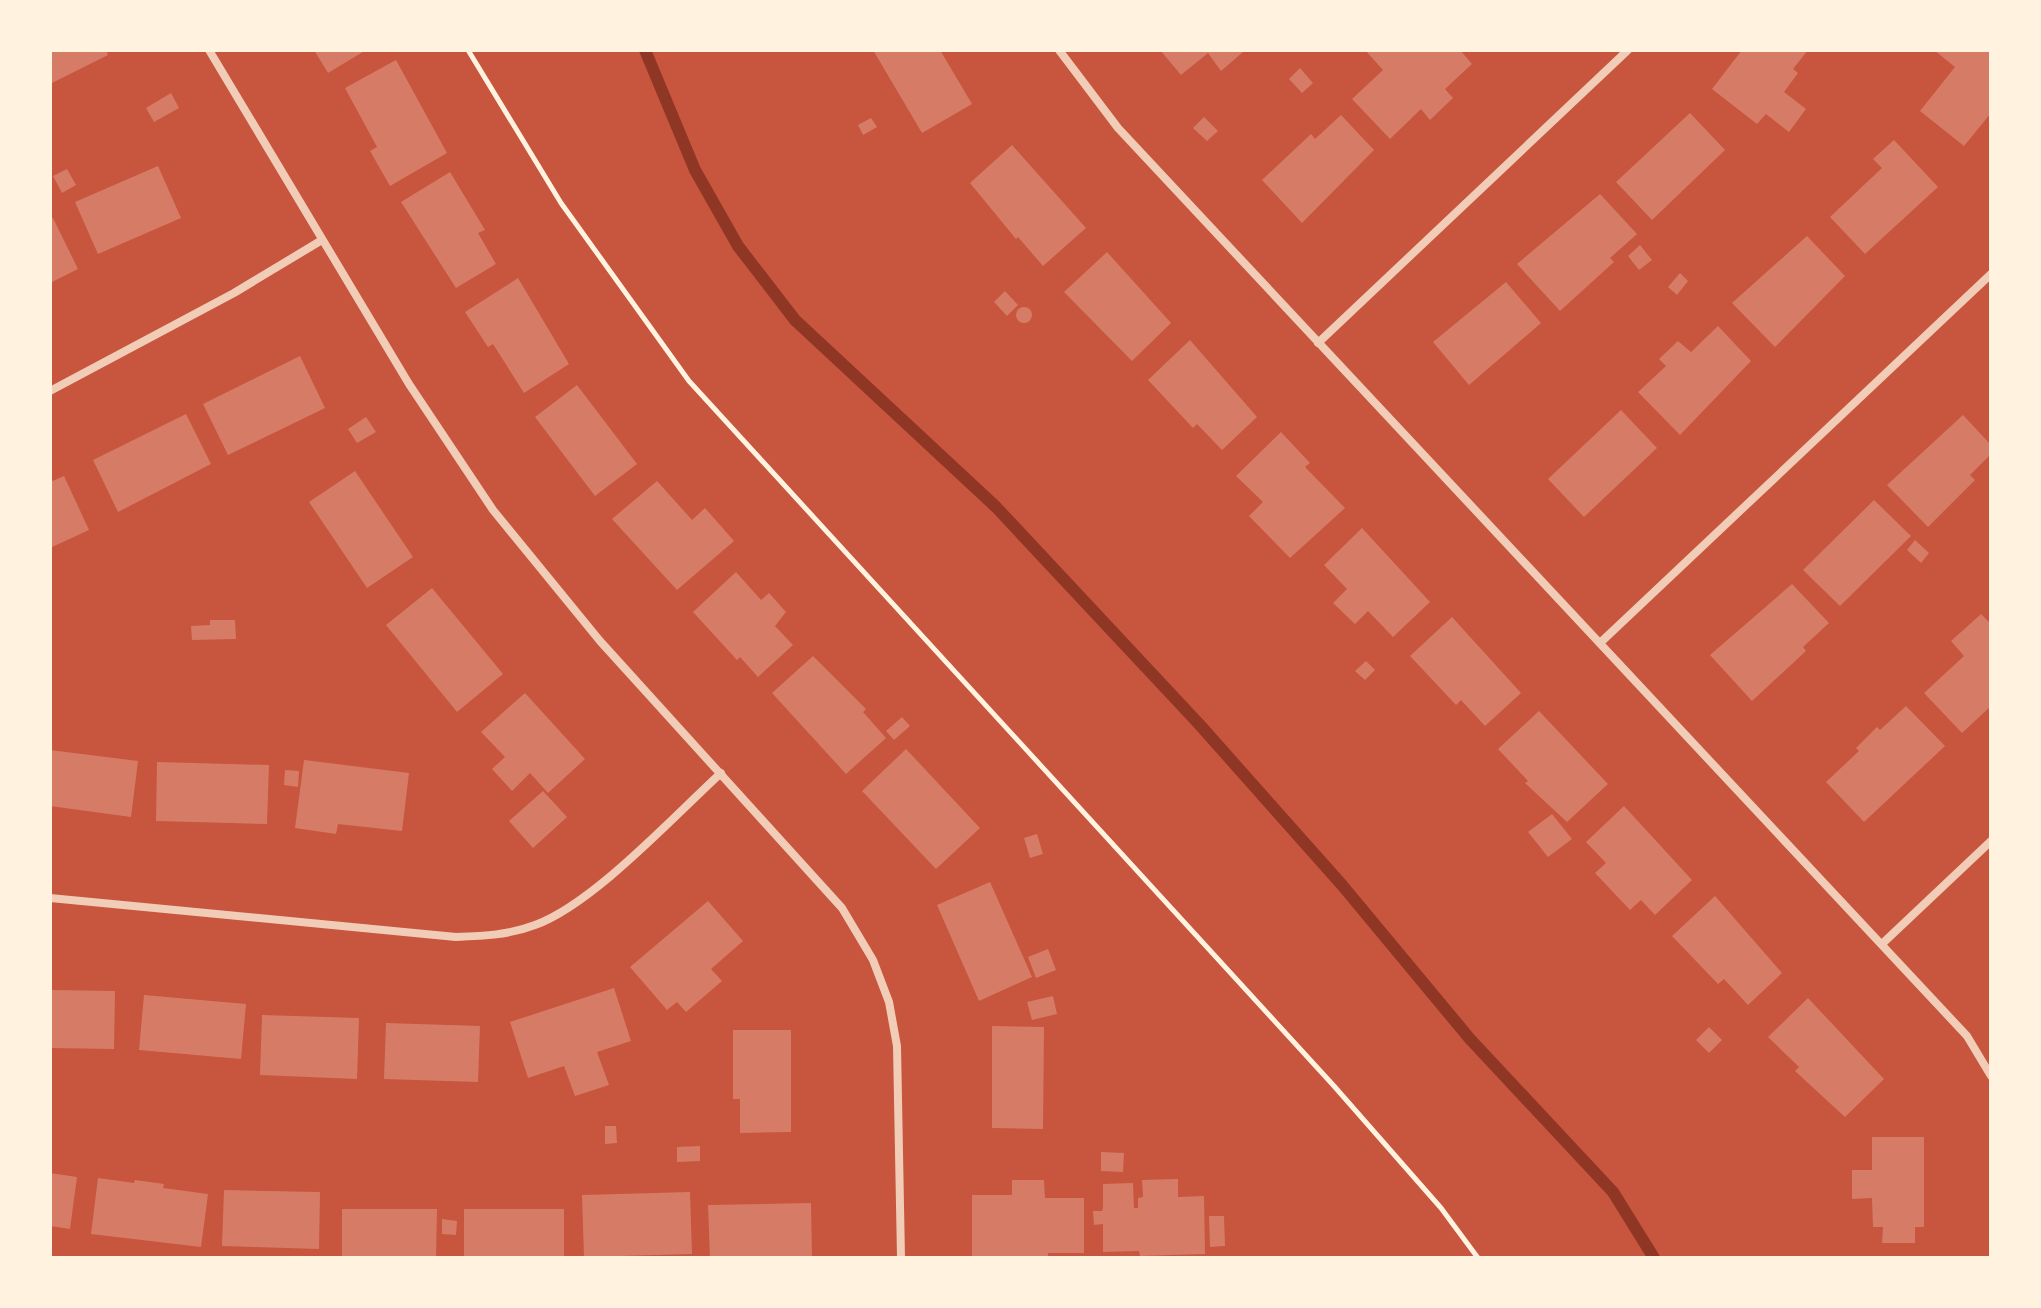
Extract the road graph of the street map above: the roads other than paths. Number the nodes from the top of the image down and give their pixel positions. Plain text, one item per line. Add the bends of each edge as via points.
1 (209, 50) edge
2 (1059, 50) edge
3 (1628, 50) edge
4 (322, 240) junction
5 (1991, 274) edge
6 (1318, 343) junction
7 (50, 391) edge
8 (1600, 643) junction
9 (721, 773) junction
10 (1991, 841) edge
11 (50, 898) edge
12 (1883, 943) junction
13 (1991, 1076) edge
14 (901, 1258) edge

1 - 4 street
2 - 6 street via 1118,128
3 - 6 street
4 - 7 street
4 - 9 street via 493,510 572,609
5 - 8 street
6 - 8 street
8 - 12 street
9 - 11 street via 570,908 501,935 456,937
9 - 14 street via 842,908 873,960 889,1002 897,1046
10 - 12 street
12 - 13 street via 1967,1036

